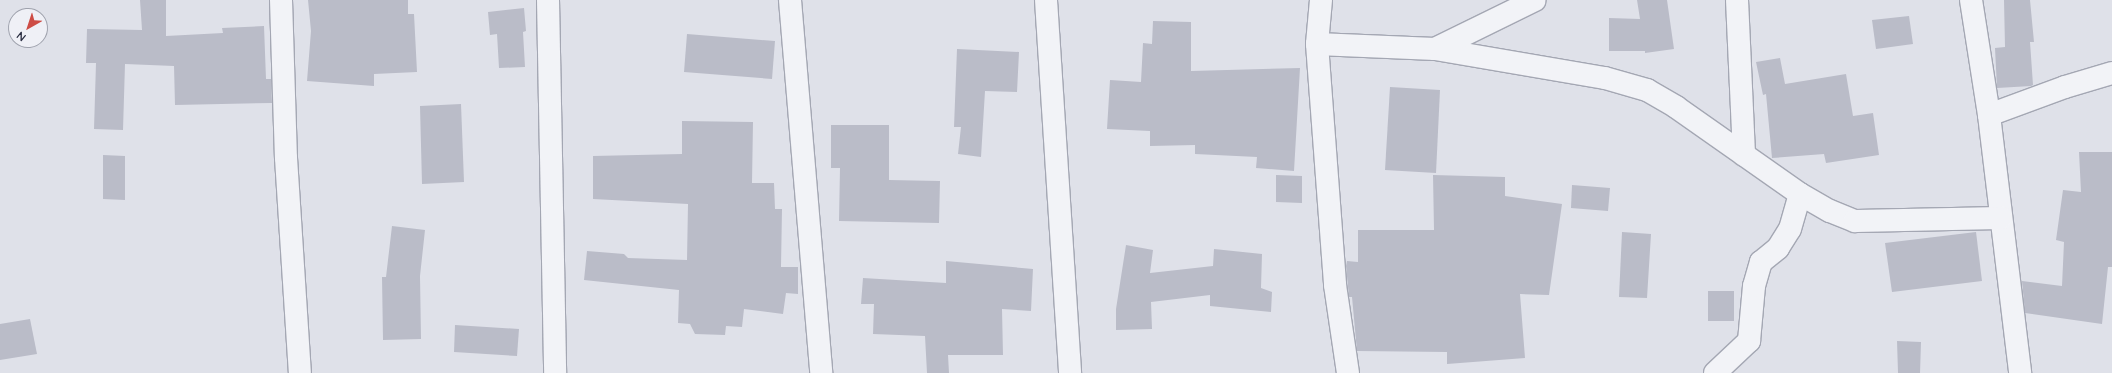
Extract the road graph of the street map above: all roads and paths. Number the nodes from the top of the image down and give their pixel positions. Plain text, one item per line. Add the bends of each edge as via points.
1 (281, 0) edge
2 (548, 0) edge
3 (790, 0) edge
4 (1046, 0) edge
5 (1321, 0) edge
6 (1535, 0) edge
7 (1737, 0) edge
8 (1971, 0) edge
9 (1317, 44) junction
10 (1435, 50) junction
11 (2112, 74) edge
12 (1989, 115) junction
13 (1744, 155) junction
14 (1800, 194) junction
15 (2001, 218) junction
16 (2025, 372) edge
17 (300, 373) edge
18 (555, 373) edge
19 (821, 373) edge
20 (1070, 373) edge
21 (1348, 373) edge
22 (1715, 373) edge

1 - 17 street via 286,158
2 - 18 street
3 - 19 street
4 - 20 street
5 - 9 street
6 - 10 street
7 - 13 street
8 - 12 street
9 - 10 street
9 - 21 street via 1336,285
10 - 13 street via 1605,78 1647,90 1676,106
11 - 12 street via 2064,87
12 - 15 street
13 - 14 street
14 - 15 street via 1830,211 1855,221
14 - 22 street via 1790,230 1778,248 1761,262 1754,286 1749,341
15 - 16 street

